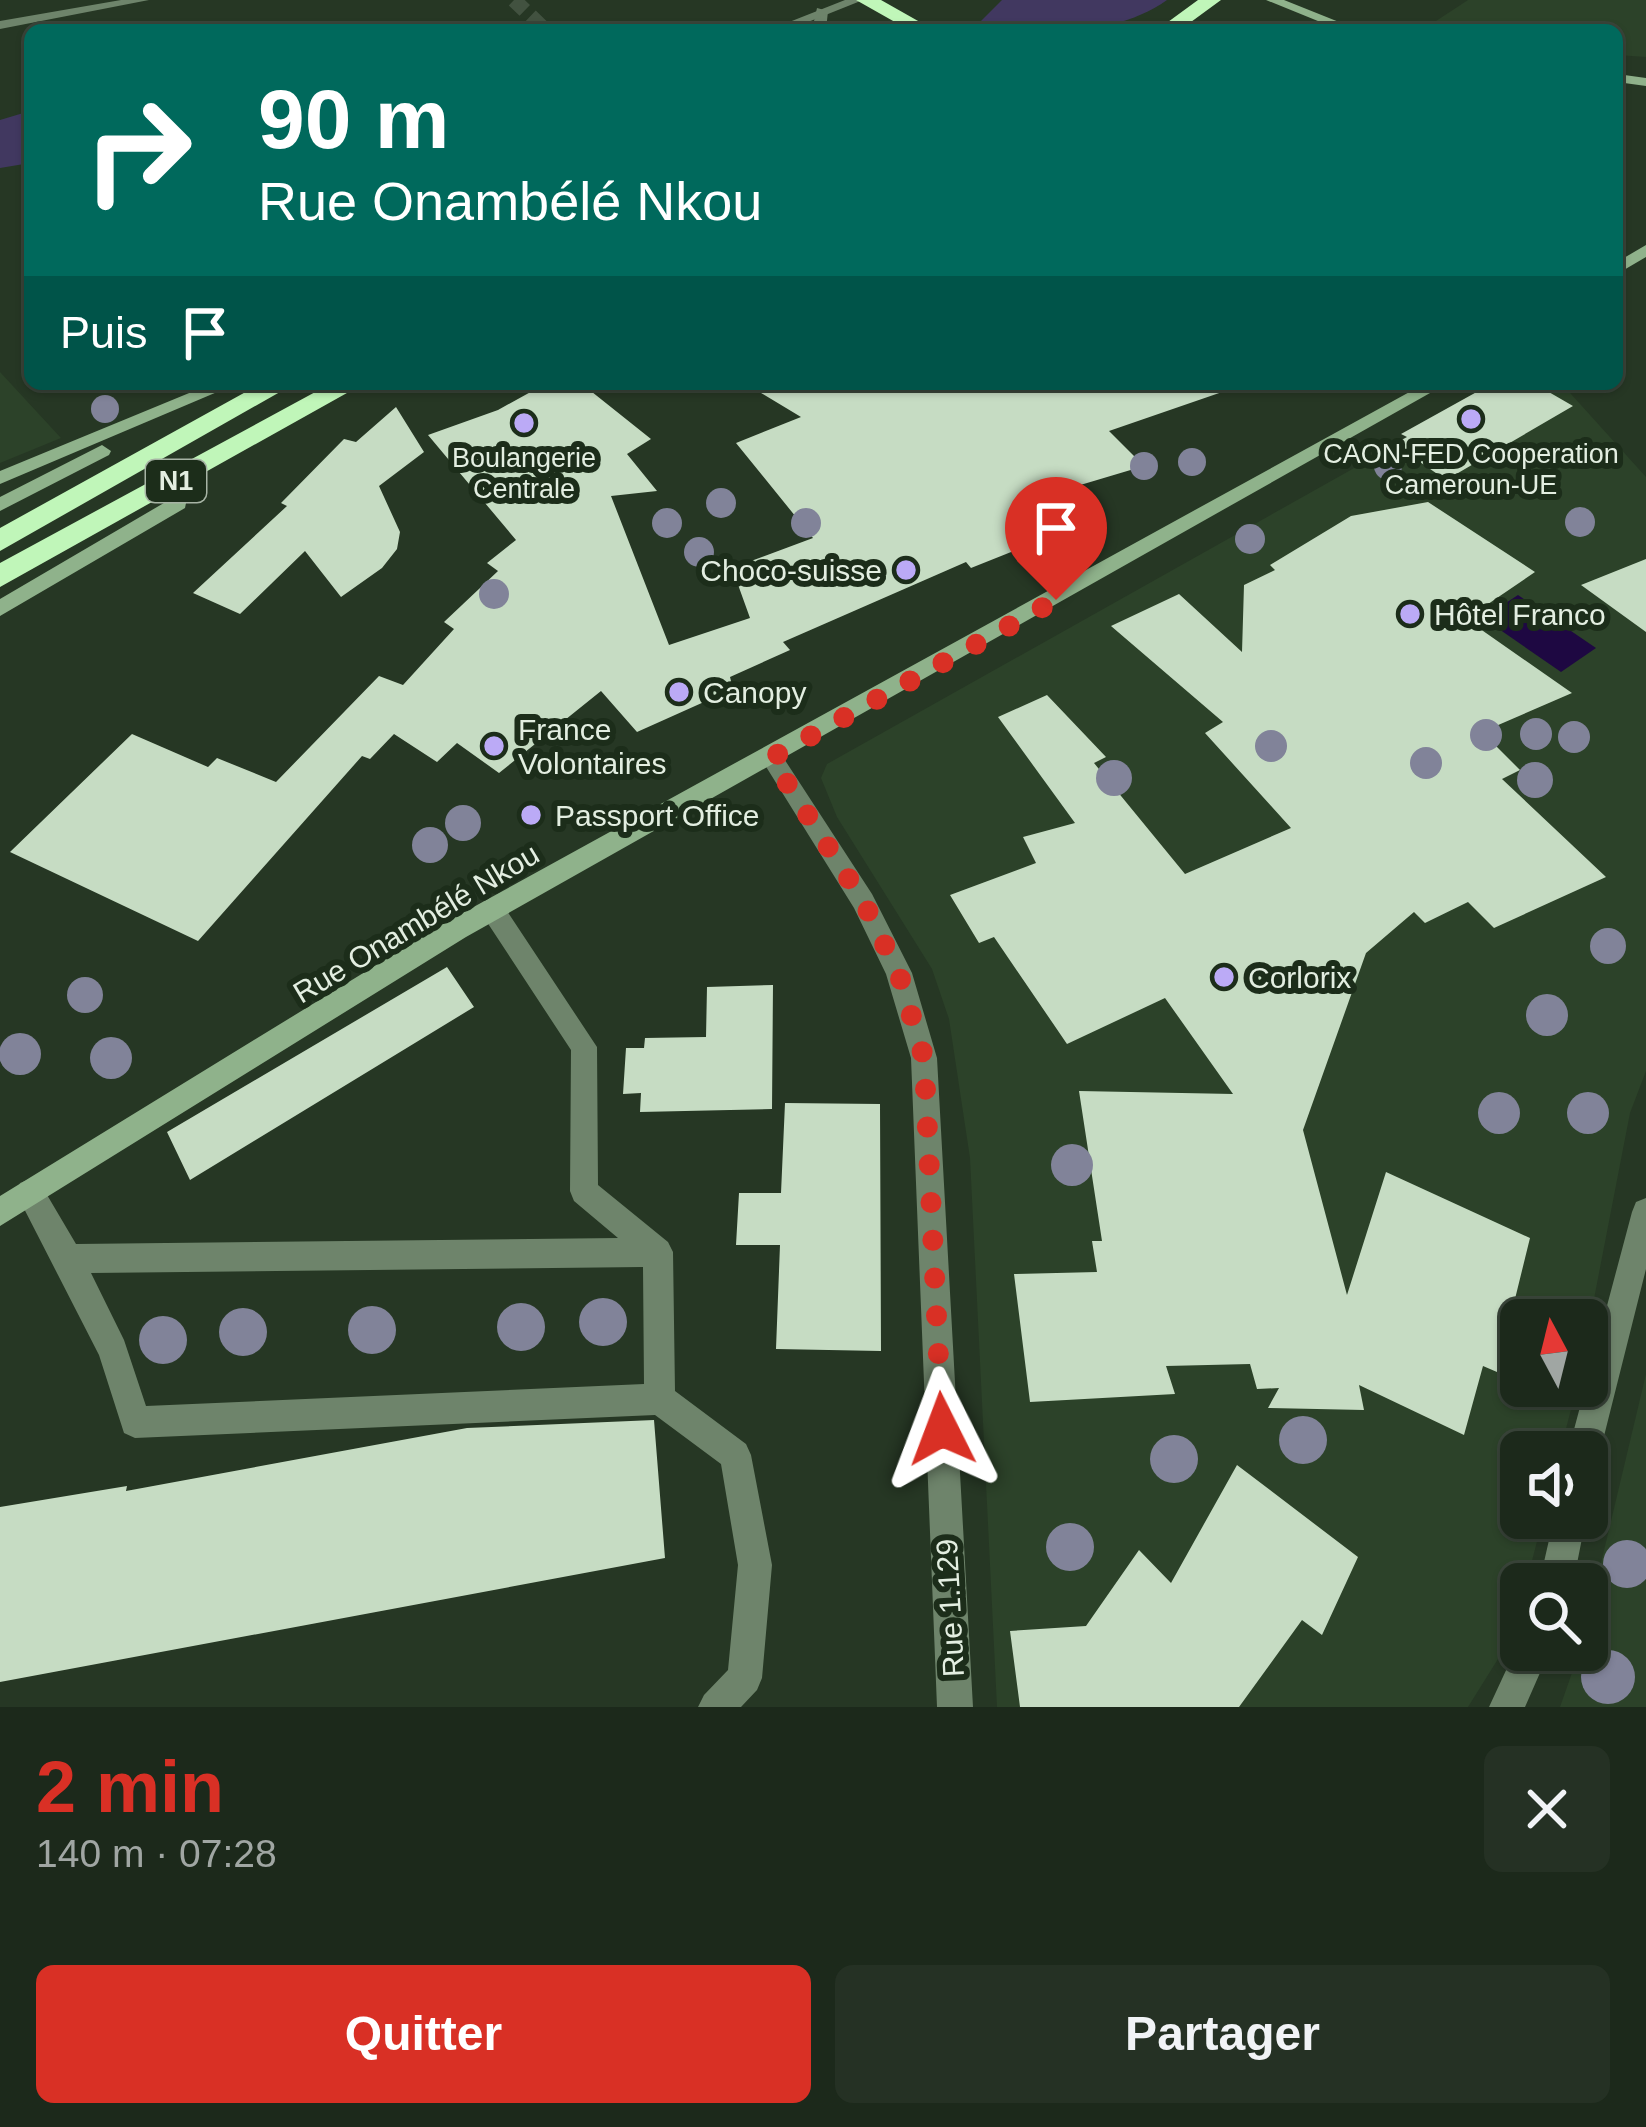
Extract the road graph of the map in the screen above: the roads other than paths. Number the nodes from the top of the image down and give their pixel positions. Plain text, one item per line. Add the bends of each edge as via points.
1 (143, 0) edge
2 (861, 0) edge
3 (1210, 0) edge
4 (1272, 0) edge
5 (822, 11) junction
6 (884, 22) edge
7 (791, 24) edge
8 (820, 24) edge
9 (1179, 24) edge
10 (1336, 24) edge
11 (0, 25) edge
12 (212, 390) edge
13 (269, 390) edge
14 (339, 390) edge
15 (1426, 390) edge
16 (142, 421) junction
17 (0, 478) edge
18 (181, 478) junction
19 (0, 505) edge
20 (0, 541) edge
21 (0, 576) edge
22 (0, 608) edge
23 (771, 758) junction
24 (492, 909) junction
25 (30, 1193) junction
26 (0, 1212) edge
27 (1646, 1212) edge
28 (658, 1252) junction
29 (68, 1259) junction
30 (660, 1400) junction
31 (1589, 1431) edge
32 (1523, 1671) edge
33 (716, 1707) edge
34 (955, 1707) edge
35 (1507, 1707) edge

1 - 11 street
2 - 5 street
2 - 6 highway
3 - 9 highway
4 - 10 main road
5 - 7 street
5 - 8 street
12 - 16 main road
13 - 20 highway, N1
14 - 18 highway, N1
15 - 23 main road, Rue Onambélé Nkou
16 - 17 main road
16 - 19 main road via 113,446
18 - 21 highway, N1
18 - 22 main road via 178,503 151,523
23 - 24 main road, Rue Onambélé Nkou
23 - 34 street, Rue 1.129 via 863,901 899,974 924,1058
24 - 25 main road, Rue Onambélé Nkou
24 - 28 street via 584,1047 584,1191
25 - 26 main road, Rue Onambélé Nkou
25 - 29 street
27 - 31 street
28 - 29 street
28 - 30 street
29 - 30 street via 113,1351 134,1422
30 - 33 street via 735,1455 755,1565 745,1678
32 - 35 street

